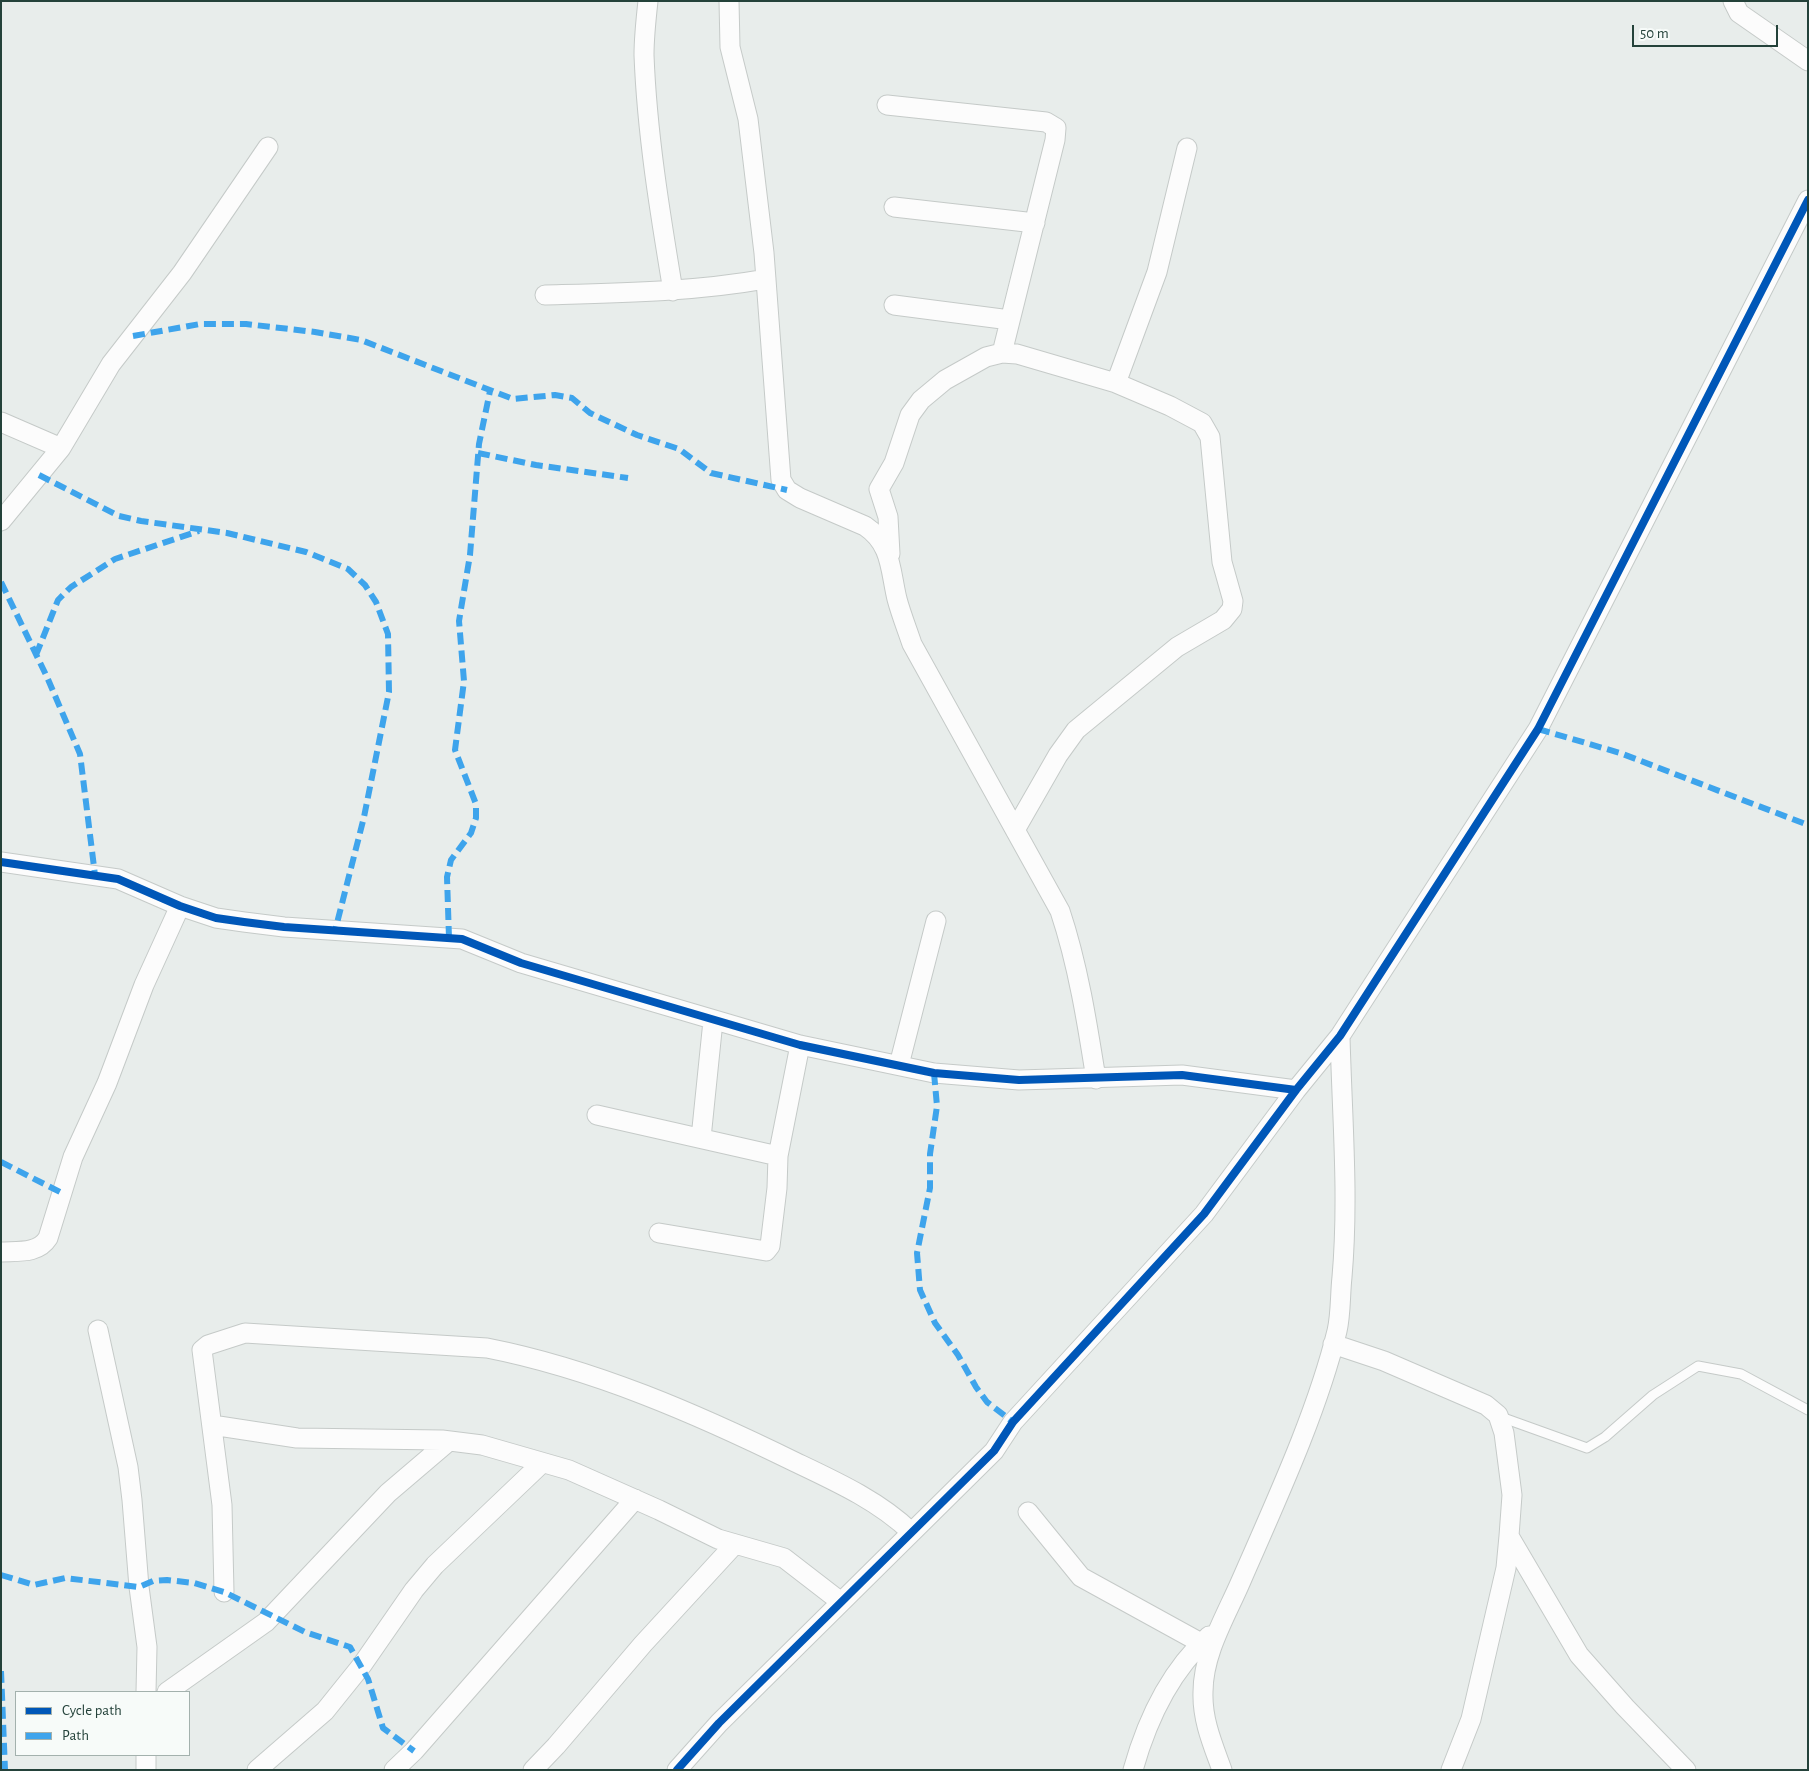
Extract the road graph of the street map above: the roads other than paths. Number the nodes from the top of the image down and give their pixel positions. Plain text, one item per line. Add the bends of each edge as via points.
1 (648, 1) edge
2 (729, 1) edge
3 (1733, 1) edge
4 (1808, 61) edge
5 (887, 105) dead end
6 (268, 147) dead end
7 (1188, 148) dead end
8 (1808, 200) edge
9 (894, 207) dead end
10 (1034, 223) junction
11 (766, 280) junction
12 (673, 291) junction
13 (545, 295) dead end
14 (894, 305) dead end
15 (1010, 320) junction
16 (1002, 353) junction
17 (1116, 383) junction
18 (1, 422) edge
19 (61, 448) junction
20 (1, 521) edge
21 (890, 560) junction
22 (1015, 830) junction
23 (1, 862) edge
24 (180, 906) junction
25 (936, 922) dead end
26 (713, 1021) junction
27 (1340, 1036) junction
28 (800, 1046) junction
29 (899, 1065) junction
30 (1096, 1079) junction
31 (1296, 1090) junction
32 (597, 1115) dead end
33 (701, 1138) junction
34 (778, 1156) junction
35 (659, 1233) dead end
36 (1, 1252) edge
37 (98, 1330) dead end
38 (1333, 1344) junction
39 (1808, 1410) edge
40 (1498, 1415) junction
41 (212, 1425) junction
42 (449, 1441) junction
43 (542, 1463) junction
44 (634, 1499) junction
45 (1028, 1512) dead end
46 (911, 1532) junction
47 (1509, 1536) junction
48 (736, 1544) junction
49 (224, 1592) dead end
50 (841, 1602) junction
51 (1219, 1627) junction
52 (1201, 1643) junction
53 (146, 1691) edge
54 (168, 1691) edge
55 (146, 1756) edge
56 (1680, 1768) edge
57 (146, 1770) edge
58 (257, 1770) edge
59 (394, 1770) edge
60 (533, 1770) edge
61 (677, 1770) edge
62 (1133, 1770) edge
63 (1222, 1770) edge
64 (1451, 1770) edge

1 - 12 street via 644,54 650,129
2 - 11 street via 730,47 748,119
3 - 4 street via 1739,13
5 - 10 street via 1046,122 1056,128
6 - 19 street via 182,273 111,364
7 - 17 street via 1157,272
8 - 27 street via 1538,729
9 - 10 street
10 - 15 street
11 - 12 street
11 - 21 street via 781,480 787,490 800,498 876,533
12 - 13 street
14 - 15 street
15 - 16 street
16 - 17 street via 1017,354
16 - 21 street via 986,357 945,380 921,400 910,415 894,462 879,489 888,517
17 - 22 street via 1194,416 1206,429 1210,437 1222,562 1233,601 1232,609 1224,620 1177,647 1076,730
18 - 19 street
19 - 20 street
21 - 22 street via 897,600 912,644
22 - 30 street via 1060,911 1068,934
23 - 24 street via 118,879
24 - 26 street via 216,918 284,927 462,940 521,963
24 - 36 street via 140,993 107,1083 76,1150 60,1192 48,1238 42,1246 29,1251
25 - 29 street
26 - 28 street
26 - 33 street
27 - 31 street
27 - 38 street via 1344,1258
28 - 29 street
28 - 34 street
29 - 30 street via 934,1074 1019,1080
30 - 31 street via 1182,1075
31 - 46 street via 1204,1214 1014,1422 994,1451
32 - 33 street
33 - 34 street
34 - 35 street via 773,1227 766,1251
37 - 53 street via 128,1467 147,1647
38 - 40 street via 1459,1392 1486,1405
38 - 51 street via 1301,1438
39 - 40 lane via 1741,1374 1698,1366 1653,1395 1605,1437 1587,1448
40 - 47 street via 1504,1433 1512,1495
41 - 42 street via 297,1438
41 - 46 street via 202,1350 240,1334 249,1332 487,1348 614,1384 732,1431 894,1515
41 - 49 street via 222,1505
42 - 43 street via 482,1445
42 - 54 street via 388,1493 266,1622
43 - 44 street via 569,1470
43 - 58 street via 435,1565 325,1711
44 - 48 street via 718,1539
44 - 59 street via 421,1744
45 - 52 street via 1081,1578
46 - 50 street
47 - 56 street via 1579,1655
47 - 64 street via 1506,1568 1471,1719
48 - 50 street via 784,1558
48 - 60 street
50 - 61 street via 719,1723
51 - 52 street
51 - 63 street via 1204,1675 1203,1692 1204,1716
52 - 62 street via 1178,1670 1163,1695 1141,1739
55 - 57 street

